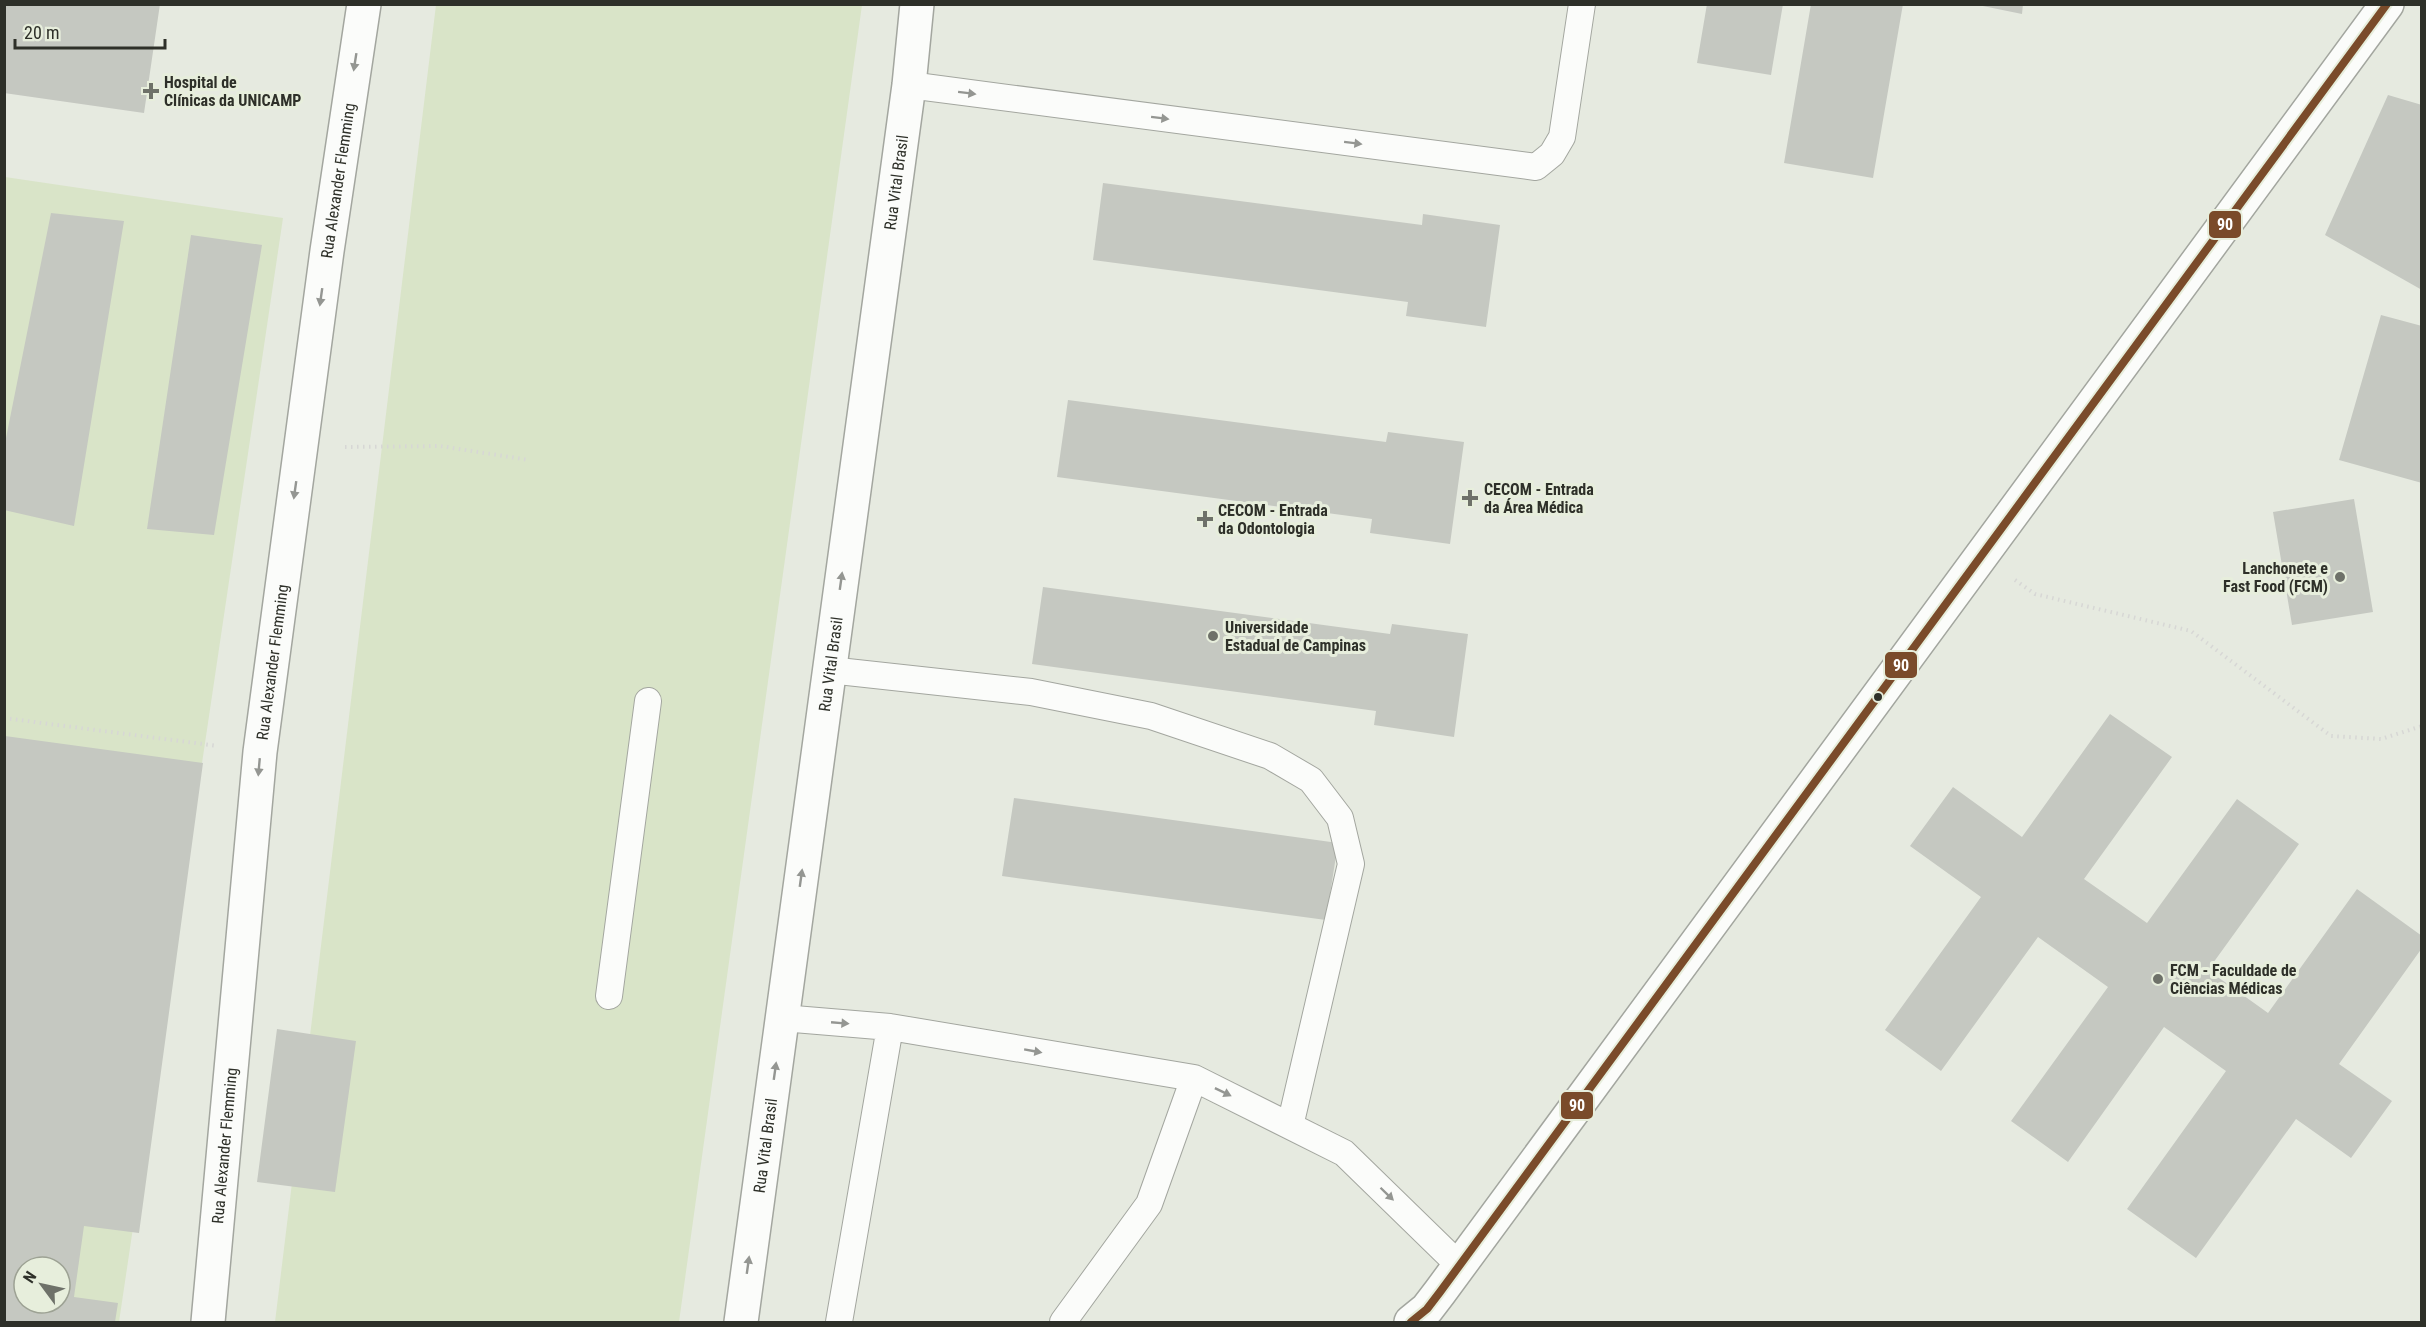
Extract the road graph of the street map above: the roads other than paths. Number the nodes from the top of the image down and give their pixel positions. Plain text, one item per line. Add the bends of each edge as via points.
1 (364, 4) edge
2 (917, 4) edge
3 (1582, 4) edge
4 (2387, 4) edge
5 (909, 85) junction
6 (829, 670) junction
7 (648, 701) dead end
8 (609, 996) dead end
9 (782, 1018) junction
10 (890, 1027) junction
11 (1194, 1078) junction
12 (1290, 1126) junction
13 (1460, 1265) junction
14 (208, 1323) edge
15 (741, 1323) edge
16 (839, 1323) edge
17 (1063, 1323) edge
18 (1410, 1323) edge

1 -> 14 street, Rua Alexander Flemming via 260,752
2 - 5 street, Rua Vital Brasil
5 -> 3 lane via 1536,167 1552,154 1562,137
4 - 13 street
6 -> 5 street, Rua Vital Brasil
9 -> 6 street, Rua Vital Brasil
6 - 12 lane via 1030,692 1151,716 1270,756 1311,780 1340,818 1351,864
7 - 8 lane
9 -> 10 lane
15 -> 9 street, Rua Vital Brasil
10 -> 11 lane
10 - 16 lane
11 -> 12 lane
11 - 17 lane via 1149,1204
12 -> 13 lane via 1344,1153
13 - 18 street via 1427,1309

